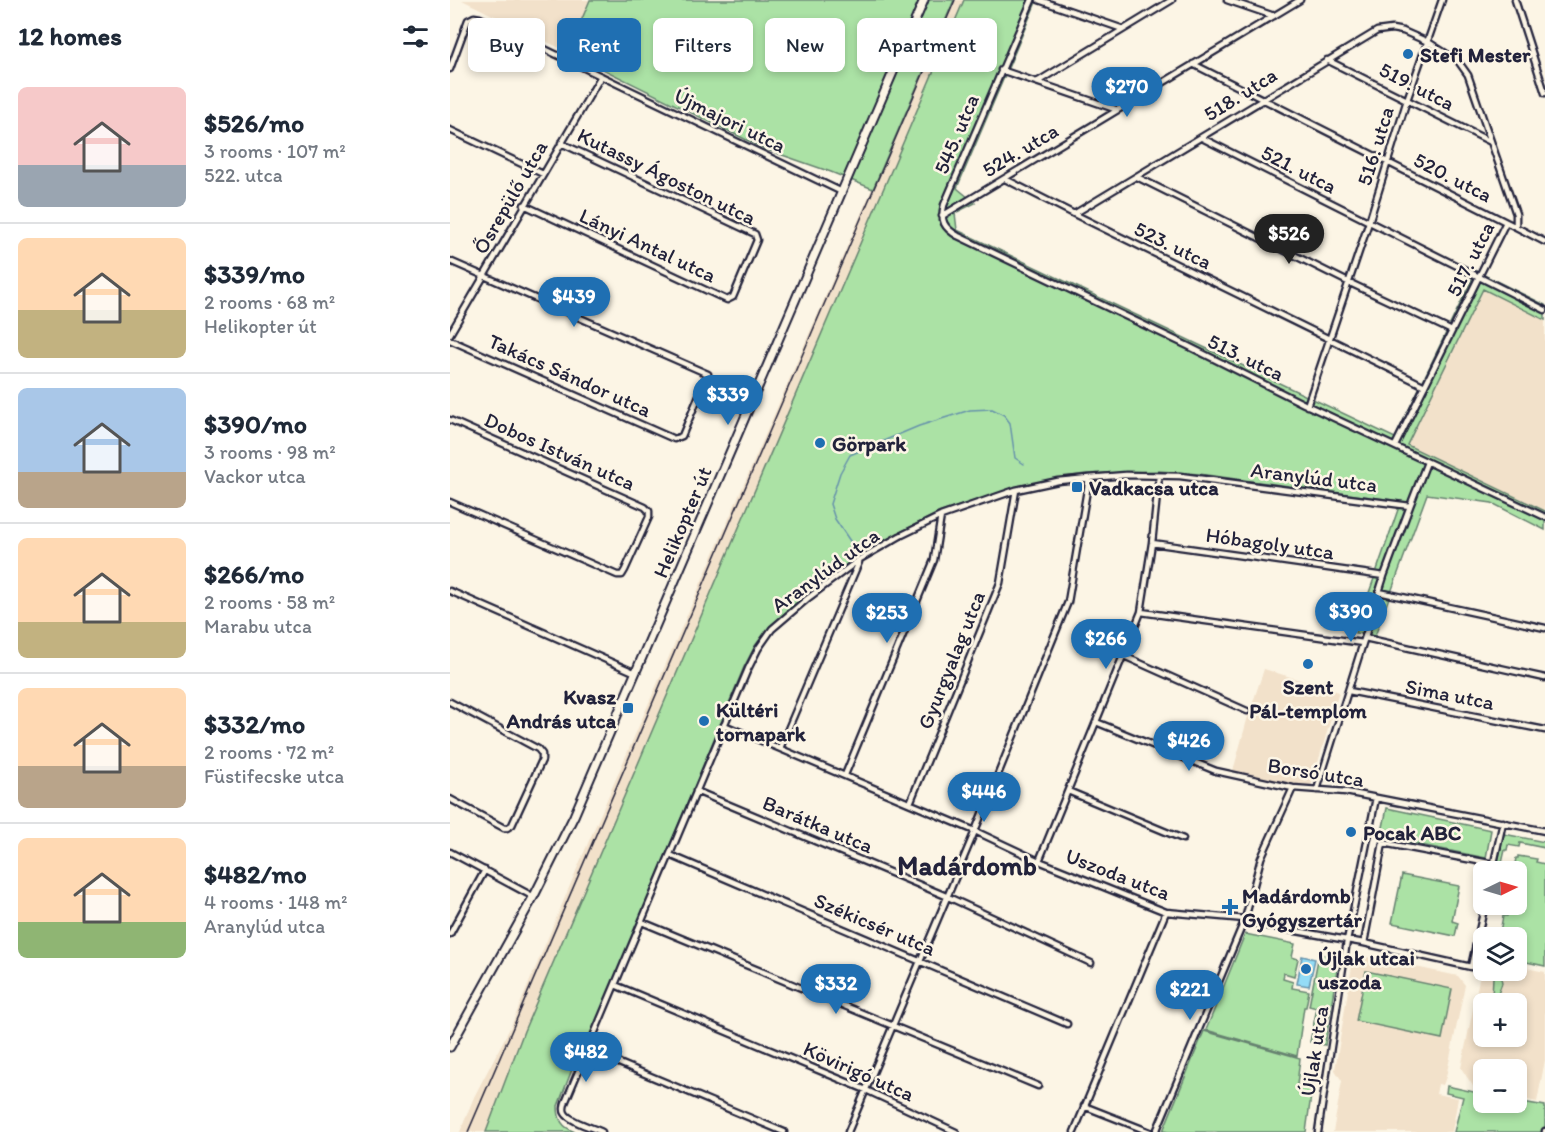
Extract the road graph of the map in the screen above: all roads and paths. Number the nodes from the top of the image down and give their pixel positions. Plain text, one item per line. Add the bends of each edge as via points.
1 (924, 0) edge
2 (1032, 0) edge
3 (1039, 0) edge
4 (1172, 0) edge
5 (1227, 0) edge
6 (1300, 0) edge
7 (1442, 0) edge
8 (1515, 0) edge
9 (1274, 16) junction
10 (1123, 29) junction
11 (1428, 42) junction
12 (1328, 60) junction
13 (1193, 64) junction
14 (450, 69) edge
15 (1001, 70) junction
16 (601, 76) junction
17 (1037, 82) junction
18 (1545, 93) edge
19 (1262, 100) junction
20 (1407, 100) junction
21 (1118, 110) junction
22 (450, 130) edge
23 (1201, 138) junction
24 (1491, 142) junction
25 (561, 143) junction
26 (1387, 162) junction
27 (543, 174) junction
28 (1137, 177) junction
29 (1005, 179) junction
30 (842, 192) junction
31 (524, 205) junction
32 (1074, 214) junction
33 (942, 216) junction
34 (1369, 222) junction
35 (1506, 222) junction
36 (1516, 227) junction
37 (757, 240) joint
38 (1545, 242) edge
39 (450, 261) edge
40 (484, 275) junction
41 (1479, 277) junction
42 (1348, 282) junction
43 (1545, 310) edge
44 (1452, 331) junction
45 (450, 334) edge
46 (450, 340) edge
47 (1329, 340) junction
48 (1425, 386) junction
49 (1307, 406) junction
50 (450, 420) edge
51 (1395, 446) junction
52 (1428, 462) junction
53 (1159, 476) junction
54 (1089, 478) junction
55 (1016, 490) junction
56 (450, 502) edge
57 (1410, 506) junction
58 (941, 516) junction
59 (1545, 518) edge
60 (1152, 543) junction
61 (860, 559) junction
62 (1384, 576) junction
63 (450, 591) edge
64 (1379, 591) junction
65 (1141, 612) junction
66 (1545, 628) edge
67 (1364, 640) junction
68 (1124, 656) junction
69 (636, 673) junction
70 (1545, 678) edge
71 (1349, 691) junction
72 (450, 702) edge
73 (1247, 711) dead end
74 (1096, 722) junction
75 (723, 725) junction
76 (1545, 730) edge
77 (780, 748) junction
78 (845, 775) junction
79 (1293, 788) junction
80 (1317, 790) junction
81 (696, 791) junction
82 (1068, 791) junction
83 (1376, 798) junction
84 (450, 799) edge
85 (910, 803) junction
86 (1503, 822) junction
87 (975, 831) junction
88 (1545, 831) edge
89 (1183, 839) dead end
90 (450, 852) edge
91 (669, 855) junction
92 (1039, 861) junction
93 (1478, 861) edge
94 (1495, 861) edge
95 (485, 870) junction
96 (946, 896) junction
97 (534, 897) junction
98 (1166, 912) junction
99 (1483, 915) edge
100 (1245, 919) junction
101 (642, 922) junction
102 (450, 934) edge
103 (1347, 941) junction
104 (1364, 944) junction
105 (920, 960) junction
106 (1091, 963) dead end
107 (615, 985) junction
108 (1067, 1024) dead end
109 (892, 1026) junction
110 (450, 1047) edge
111 (588, 1050) junction
112 (1038, 1086) dead end
113 (866, 1090) junction
114 (1084, 1106) junction
115 (602, 1132) edge
116 (784, 1132) edge
117 (848, 1132) edge
118 (956, 1132) edge
119 (1074, 1132) edge
120 (1150, 1132) edge
121 (1156, 1132) edge
122 (1318, 1132) edge

1 - 30 street, Helikopter út
2 - 15 street, 545. utca
3 - 10 street
4 - 10 street
5 - 9 street
6 - 9 street, 524. utca
7 - 11 street, 516. utca
8 - 18 street
9 - 13 street, 524. utca
10 - 17 street
11 - 12 street, 518. utca via 1403,31 1377,30
11 - 20 street, 516. utca
11 - 24 street, 517. utca via 1466,70
12 - 19 street, 518. utca
12 - 20 street, 519. utca
13 - 19 street, 520. utca
13 - 21 street, 524. utca
14 - 16 street, Újmajori utca via 468,20 474,17
15 - 17 street
15 - 33 street, 545. utca
16 - 25 street, Ősrepülő utca
16 - 30 street, Újmajori utca
17 - 21 street
19 - 23 street, 518. utca
19 - 26 street, 520. utca
20 - 24 street, 519. utca
20 - 26 street, 516. utca
21 - 29 street, 524. utca
22 - 27 street
23 - 28 street, 518. utca
23 - 34 street, 521. utca
24 - 36 street, 517. utca via 1516,214
25 - 27 street, Ősrepülő utca
25 - 37 street, Kutassy Ágoston utca via 744,229
26 - 34 street, 516. utca
26 - 35 street, 520. utca
27 - 31 street, Ősrepülő utca
28 - 32 street, 518. utca
28 - 42 street
29 - 32 street, 523. utca
29 - 33 street, 524. utca
30 - 69 street, Helikopter út
31 - 37 street, Lányi Antal utca via 727,300 733,297
31 - 40 street, Ősrepülő utca
32 - 47 street, 523. utca
33 - 49 street, 513. utca via 947,229 958,236
34 - 41 street, 521. utca
34 - 42 street, 516. utca
35 - 36 street, 517. utca
35 - 41 street, 517. utca
36 - 38 street
39 - 40 street
40 - 45 street, Ősrepülő utca
40 - 46 street, Takács Sándor utca via 708,374 682,436 675,439
41 - 43 street, 521. utca
41 - 44 street, 517. utca
42 - 44 street
42 - 47 street, 516. utca
44 - 48 street, 517. utca
47 - 48 street, 523. utca
47 - 49 street, 516. utca
48 - 51 street, 517. utca
49 - 51 street, 513. utca
50 - 56 street, Dobos István utca via 645,507 649,517 625,570 617,575
51 - 52 street, 513. utca
52 - 57 street
52 - 59 street, 513. utca
53 - 54 street, Aranylúd utca
53 - 57 street, Aranylúd utca
53 - 60 street
54 - 55 street, Aranylúd utca
54 - 87 street via 1068,602
55 - 58 street, Aranylúd utca
55 - 85 street, Gyurgyalag utca via 1000,583
57 - 62 street
58 - 61 street, Aranylúd utca
58 - 78 street via 934,560
60 - 62 street, Hóbagoly utca
60 - 65 street
61 - 75 street, Aranylúd utca via 772,629 758,649
61 - 77 street
62 - 64 street
63 - 69 street
64 - 66 street
64 - 67 street
65 - 67 street
65 - 68 street
67 - 70 street
67 - 71 street
68 - 73 street
68 - 74 street
69 - 97 street, Helikopter út
71 - 76 street, Sima utca
71 - 80 street
72 - 84 street via 542,754 512,825 507,828
74 - 79 street, Borsó utca via 1216,771
74 - 82 street
75 - 77 street, Uszoda utca
75 - 81 street, Aranylúd utca
77 - 78 street, Uszoda utca
78 - 85 street, Uszoda utca
79 - 80 street, Borsó utca
79 - 100 street via 1261,858
80 - 83 street, Borsó utca
81 - 91 street, Aranylúd utca
81 - 96 street, Barátka utca
82 - 89 street
82 - 92 street
83 - 86 street, Borsó utca
83 - 103 street, Újlak utca
85 - 87 street, Uszoda utca
86 - 88 street, Borsó utca
86 - 94 street
87 - 92 street, Uszoda utca
87 - 96 street
90 - 95 street
91 - 101 street, Aranylúd utca
91 - 105 street, Székicsér utca
92 - 98 street, Uszoda utca
93 - 104 street via 1383,843
95 - 97 street
95 - 102 street
96 - 105 street
96 - 106 street, Barátka utca
97 - 110 street, Helikopter út
98 - 100 street, Uszoda utca
98 - 114 street
99 - 104 street via 1471,967
100 - 103 street, Uszoda utca
100 - 121 street
101 - 107 street, Aranylúd utca
101 - 109 street
103 - 104 street
103 - 122 street, Újlak utca
105 - 108 street, Székicsér utca
105 - 109 street
107 - 111 street, Aranylúd utca
107 - 113 street, Kövirigó utca
109 - 112 street
109 - 113 street
111 - 115 street, Aranylúd utca via 564,1110 573,1120
111 - 116 street
113 - 117 street
113 - 118 street, Kövirigó utca
114 - 119 street
114 - 120 street

